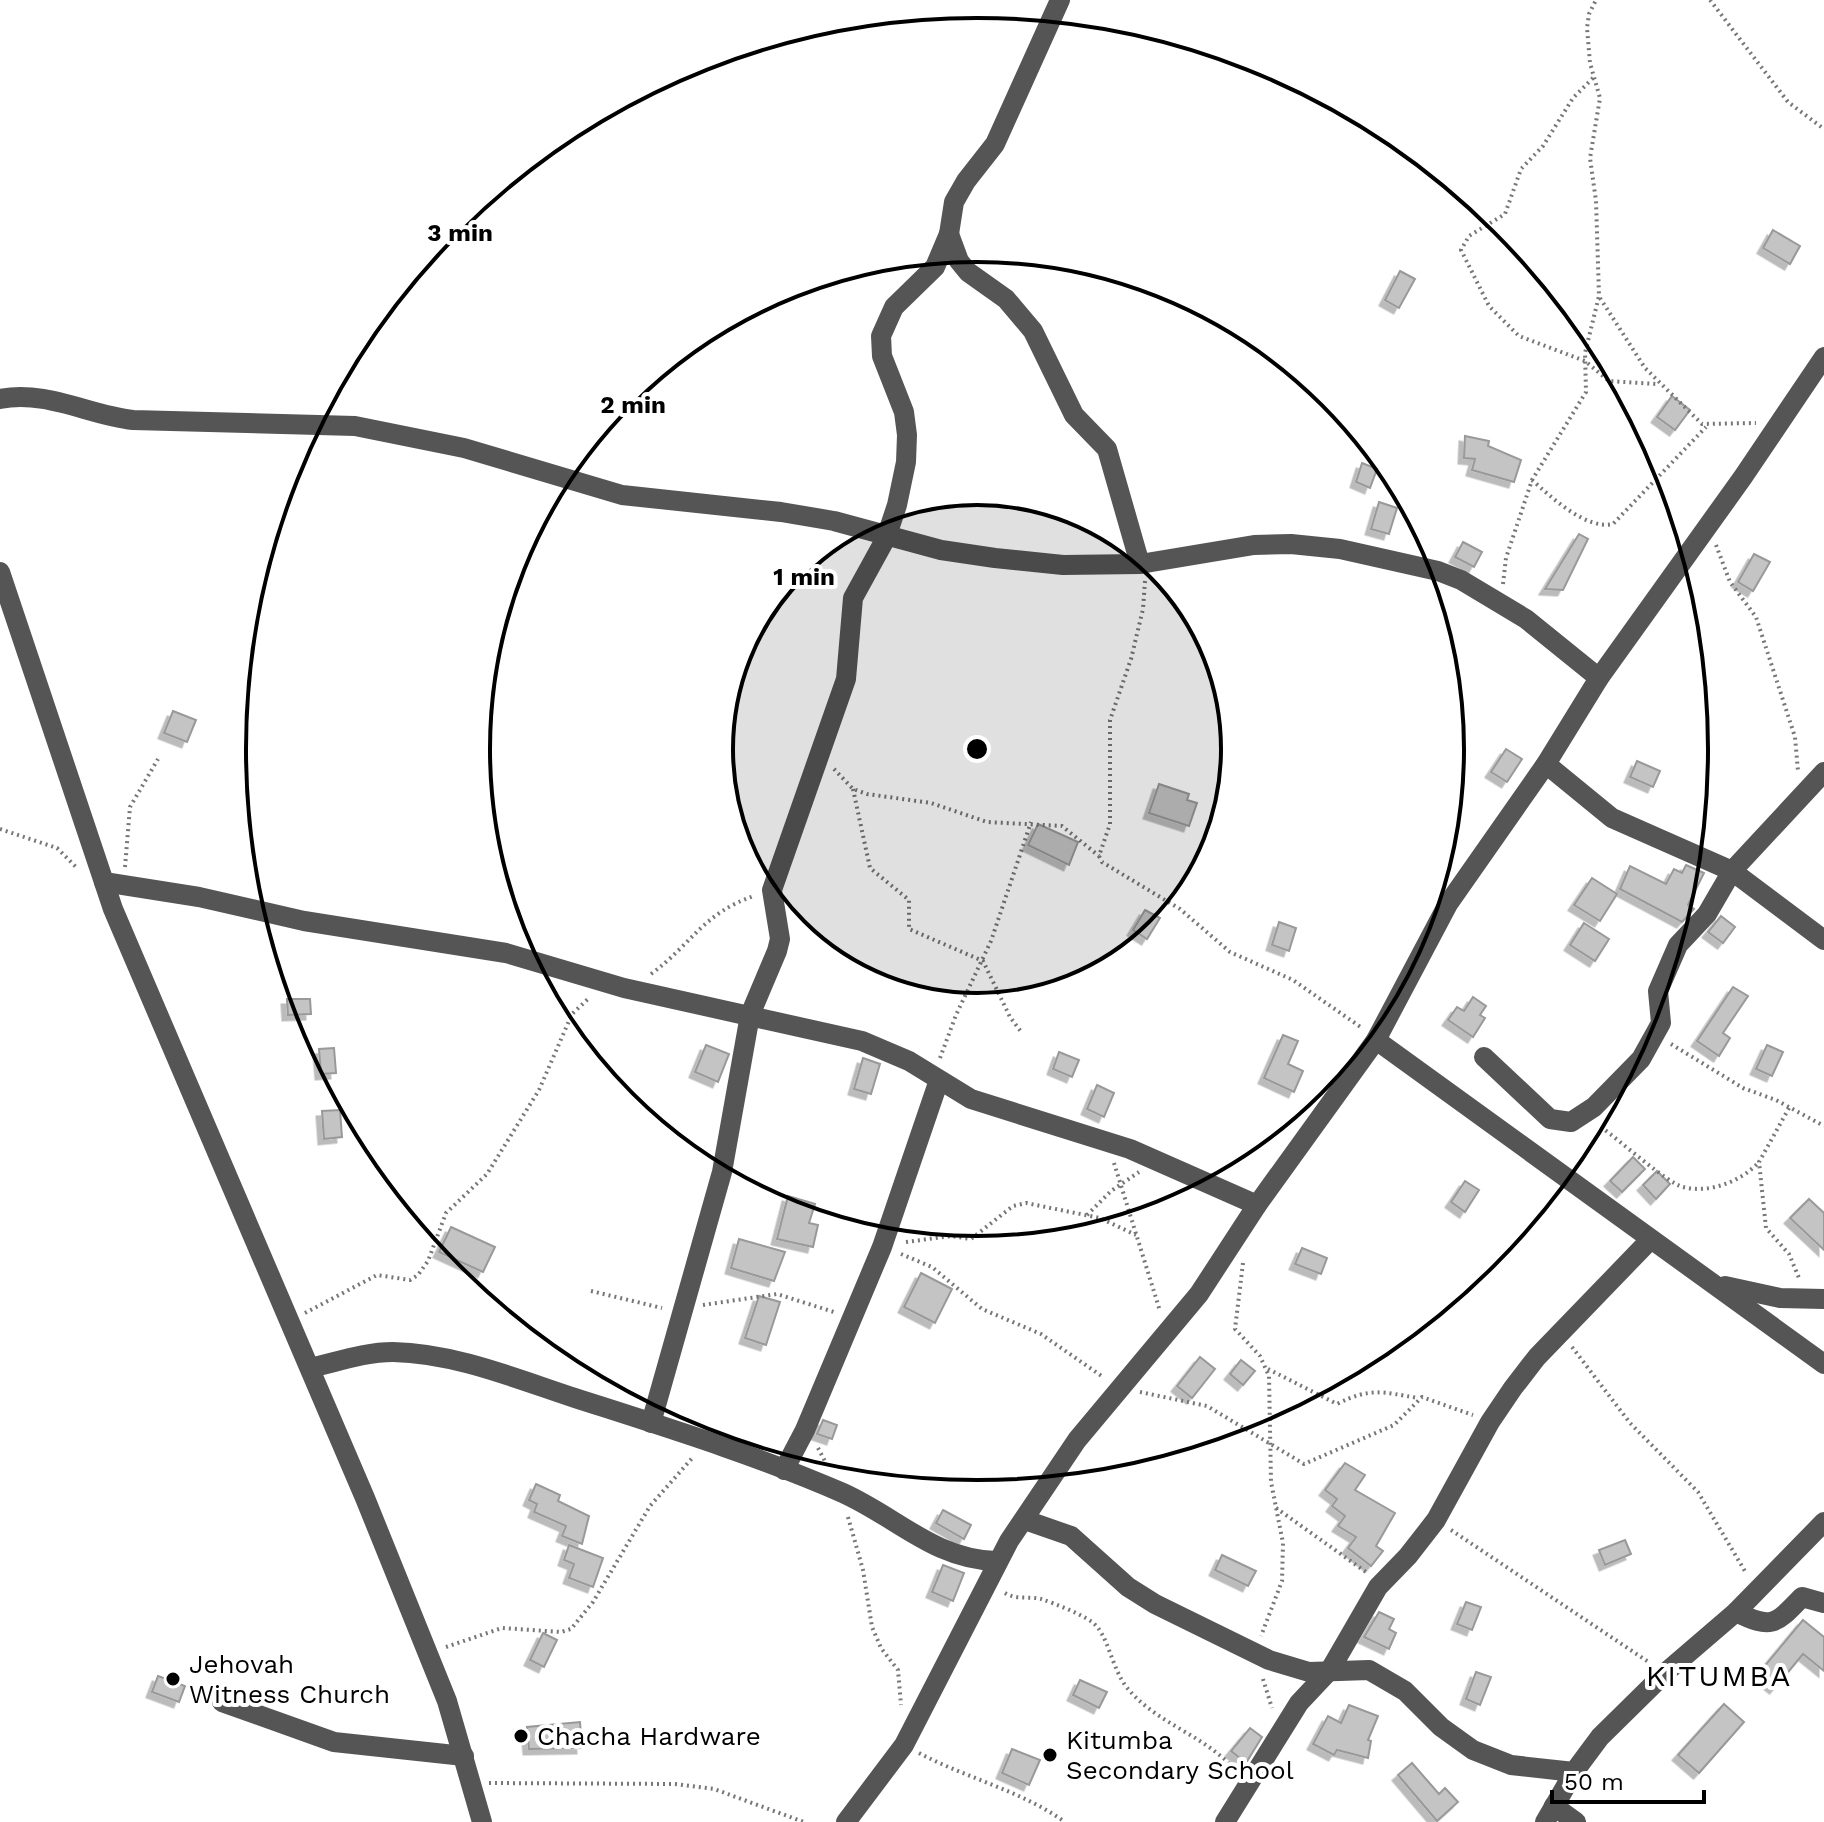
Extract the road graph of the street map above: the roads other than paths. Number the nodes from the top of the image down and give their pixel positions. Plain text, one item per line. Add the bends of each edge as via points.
1 (1060, 0) edge
2 (949, 234) junction
3 (1824, 357) edge
4 (0, 399) edge
5 (886, 538) junction
6 (1140, 564) junction
7 (0, 572) edge
8 (1599, 678) junction
9 (1546, 764) junction
10 (1824, 772) edge
11 (1732, 871) junction
12 (115, 884) junction
13 (1824, 940) edge
14 (750, 1015) junction
15 (1376, 1040) junction
16 (1484, 1057) dead end
17 (939, 1080) junction
18 (1257, 1205) junction
19 (1650, 1240) junction
20 (1709, 1281) junction
21 (1824, 1299) edge
22 (1824, 1364) edge
23 (310, 1368) junction
24 (651, 1423) junction
25 (784, 1470) junction
26 (1025, 1520) junction
27 (1824, 1522) edge
28 (992, 1570) junction
29 (1824, 1603) edge
30 (1736, 1612) junction
31 (1330, 1670) junction
32 (222, 1702) dead end
33 (464, 1756) junction
34 (1574, 1772) junction
35 (1549, 1814) edge
36 (482, 1822) edge
37 (846, 1822) edge
38 (1225, 1822) edge
39 (1576, 1822) edge

1 - 2 street via 995,144 954,202
2 - 5 street via 935,267 894,307 881,336 882,356 904,412 907,435 906,462
2 - 6 street via 968,272 1006,299 1033,331 1074,415 1107,449
3 - 8 street
4 - 5 street via 39,399 133,420 355,426 464,448 622,495 781,512 834,521
5 - 6 street via 1063,565
5 - 14 street via 853,598 846,679 772,890 780,939
6 - 8 street via 1291,544 1438,571 1500,602
7 - 12 street
8 - 9 street
9 - 11 street via 1612,818
9 - 15 street via 1448,904
10 - 11 street
11 - 13 street
11 - 16 street via 1668,965 1658,991 1657,1032 1629,1074 1584,1114 1571,1122 1550,1119
12 - 14 street via 506,953 617,986
12 - 23 street via 152,1004
14 - 17 street via 862,1041
14 - 24 street via 722,1172
15 - 18 street
15 - 19 street
17 - 18 street via 992,1106 1158,1160
17 - 25 street via 885,1248
18 - 26 street via 1199,1294 1077,1440
19 - 20 street
19 - 31 street via 1537,1357 1490,1422 1436,1520 1378,1587
20 - 21 street via 1749,1292
20 - 22 street
23 - 24 street via 367,1354 428,1356
23 - 33 street via 429,1655
24 - 25 street
25 - 28 street via 840,1492 948,1553
26 - 28 street
26 - 31 street via 1071,1536 1155,1604 1288,1668
27 - 30 street
28 - 37 street via 904,1745
29 - 30 street via 1802,1597 1783,1619 1765,1624
30 - 34 street via 1600,1737
31 - 34 street via 1369,1670 1385,1678 1473,1750 1511,1765
31 - 38 street via 1299,1703
32 - 33 street via 334,1742
33 - 36 street
34 - 35 street
35 - 39 street

